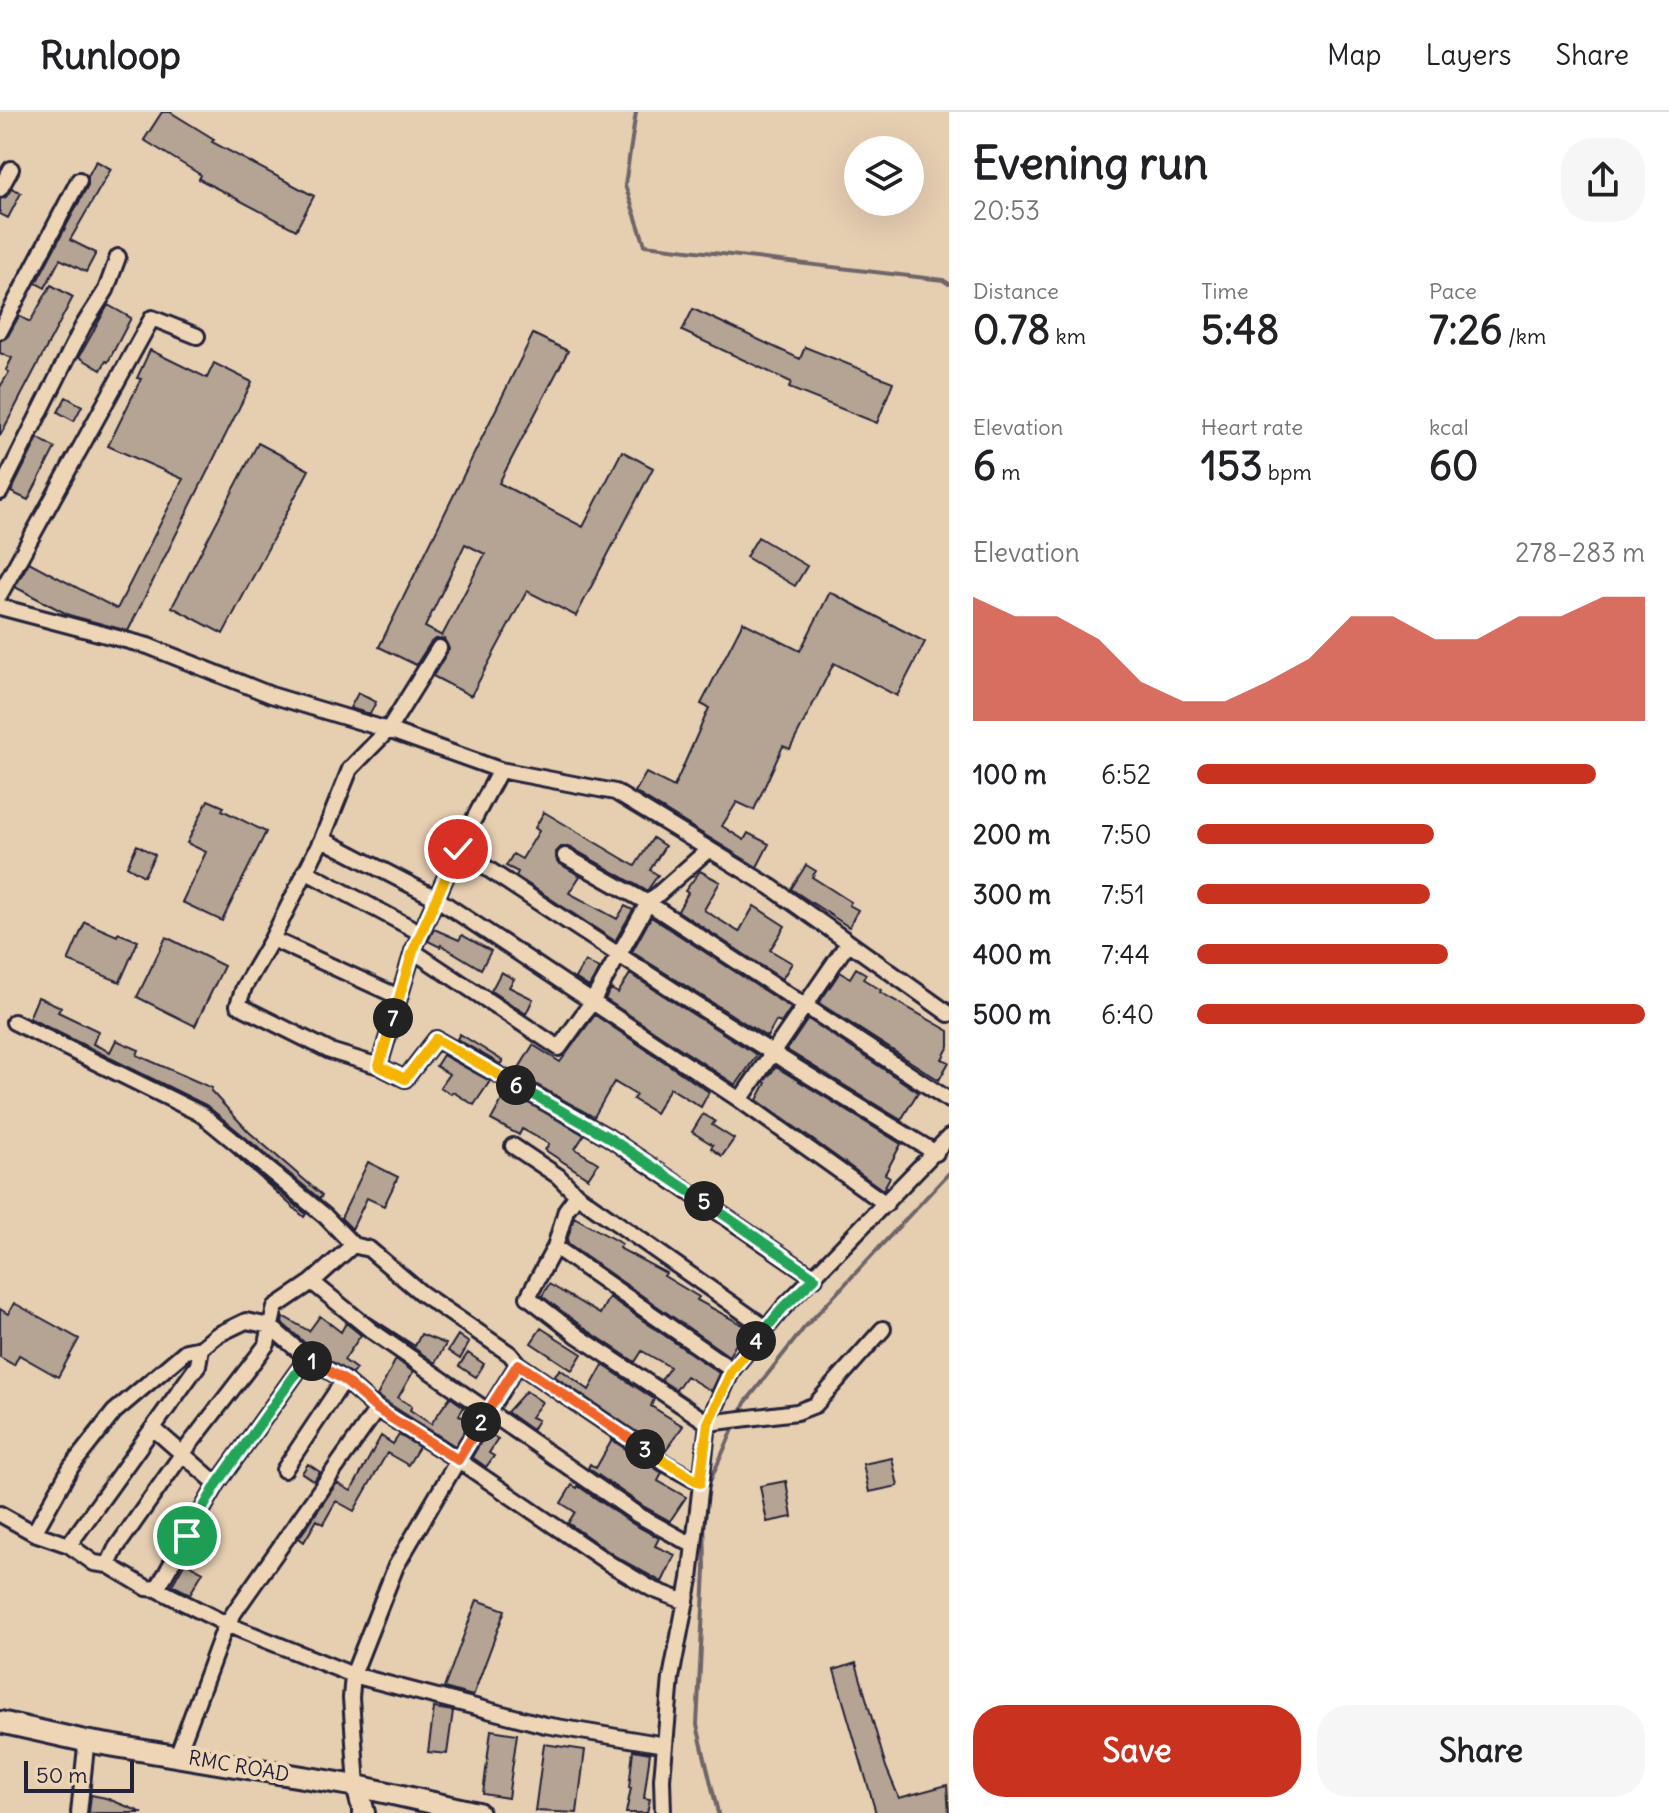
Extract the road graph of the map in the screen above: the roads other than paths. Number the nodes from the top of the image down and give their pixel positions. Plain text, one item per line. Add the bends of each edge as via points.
1 (11, 169) dead end
2 (79, 180) dead end
3 (0, 189) edge
4 (118, 257) dead end
5 (0, 331) edge
6 (197, 336) dead end
7 (0, 492) edge
8 (0, 594) edge
9 (0, 607) edge
10 (439, 648) dead end
11 (388, 730) junction
12 (500, 770) junction
13 (322, 839) junction
14 (458, 849) junction
15 (709, 849) junction
16 (565, 856) dead end
17 (305, 871) junction
18 (436, 898) junction
19 (648, 903) junction
20 (421, 933) junction
21 (272, 939) junction
22 (848, 943) junction
23 (413, 951) junction
24 (618, 956) junction
25 (399, 997) junction
26 (592, 1002) junction
27 (807, 1006) junction
28 (949, 1014) edge
29 (14, 1022) dead end
30 (771, 1054) junction
31 (379, 1066) junction
32 (740, 1100) junction
33 (949, 1100) edge
34 (949, 1137) edge
35 (513, 1146) dead end
36 (936, 1153) junction
37 (577, 1195) junction
38 (886, 1204) junction
39 (353, 1245) junction
40 (555, 1247) junction
41 (815, 1278) junction
42 (312, 1282) junction
43 (270, 1326) junction
44 (766, 1328) junction
45 (883, 1329) dead end
46 (201, 1348) junction
47 (307, 1358) junction
48 (518, 1364) junction
49 (732, 1370) junction
50 (344, 1380) junction
51 (377, 1409) junction
52 (488, 1410) junction
53 (708, 1423) junction
54 (153, 1428) junction
55 (183, 1453) junction
56 (458, 1460) junction
57 (284, 1470) dead end
58 (700, 1483) junction
59 (217, 1484) junction
60 (0, 1514) edge
61 (34, 1533) junction
62 (69, 1545) junction
63 (694, 1546) junction
64 (108, 1565) junction
65 (157, 1589) junction
66 (686, 1602) junction
67 (226, 1624) junction
68 (353, 1675) junction
69 (0, 1722) edge
70 (0, 1729) edge
71 (665, 1745) junction
72 (86, 1747) junction
73 (177, 1756) junction
74 (360, 1799) edge
75 (79, 1813) edge
76 (437, 1813) edge
77 (478, 1813) edge
78 (663, 1813) edge

1 - 3 street
2 - 5 street
4 - 7 street via 106,290
6 - 8 street via 152,318
9 - 11 street via 148,646 271,695
10 - 11 street
11 - 12 street
11 - 13 street via 350,769
12 - 14 street
12 - 15 street via 615,792
13 - 17 street
13 - 18 street
14 - 18 street
14 - 24 street
15 - 19 street
15 - 22 street
16 - 19 street
17 - 20 street
17 - 21 street
18 - 20 street
18 - 26 street
19 - 24 street
19 - 27 street
20 - 23 street
21 - 25 street
21 - 31 street via 238,1005 330,1051
22 - 27 street
22 - 28 street
23 - 25 street
23 - 26 street via 559,1048
24 - 26 street
24 - 30 street
25 - 31 street
26 - 32 street
27 - 30 street
27 - 33 street
29 - 39 street via 201,1114
30 - 32 street
30 - 36 street
31 - 41 street via 405,1079 436,1039 608,1137
32 - 38 street
34 - 36 street
35 - 37 street
36 - 38 street
37 - 40 street via 566,1210
37 - 44 street
38 - 41 street
39 - 42 street
39 - 48 street via 369,1249
40 - 49 street
40 - 53 street via 528,1297
41 - 44 street
42 - 43 street via 275,1307
42 - 52 street via 372,1331
43 - 46 street via 246,1321
43 - 47 street
43 - 55 street via 267,1344
44 - 49 street
45 - 53 street via 815,1405
46 - 54 street via 198,1365
46 - 61 street via 186,1351 114,1412 71,1467
47 - 50 street
47 - 59 street
48 - 52 street
48 - 58 street
49 - 53 street
50 - 51 street
50 - 57 street
51 - 56 street
51 - 67 street
52 - 56 street
52 - 63 street via 638,1515
53 - 58 street
54 - 55 street
54 - 62 street
55 - 59 street
55 - 64 street
56 - 66 street via 610,1564
56 - 68 street via 396,1566
58 - 63 street
59 - 65 street
60 - 61 street
61 - 62 street
62 - 64 street via 94,1563
63 - 66 street
64 - 65 street
65 - 67 street
66 - 71 street
67 - 68 street
67 - 73 street
68 - 71 street via 545,1725
68 - 74 street
69 - 73 street, RMC ROAD
70 - 72 street, RMC ROAD
71 - 78 street
72 - 74 street, RMC ROAD
72 - 75 street
73 - 74 street, RMC ROAD
74 - 76 street, RMC ROAD
74 - 77 street, RMC ROAD

